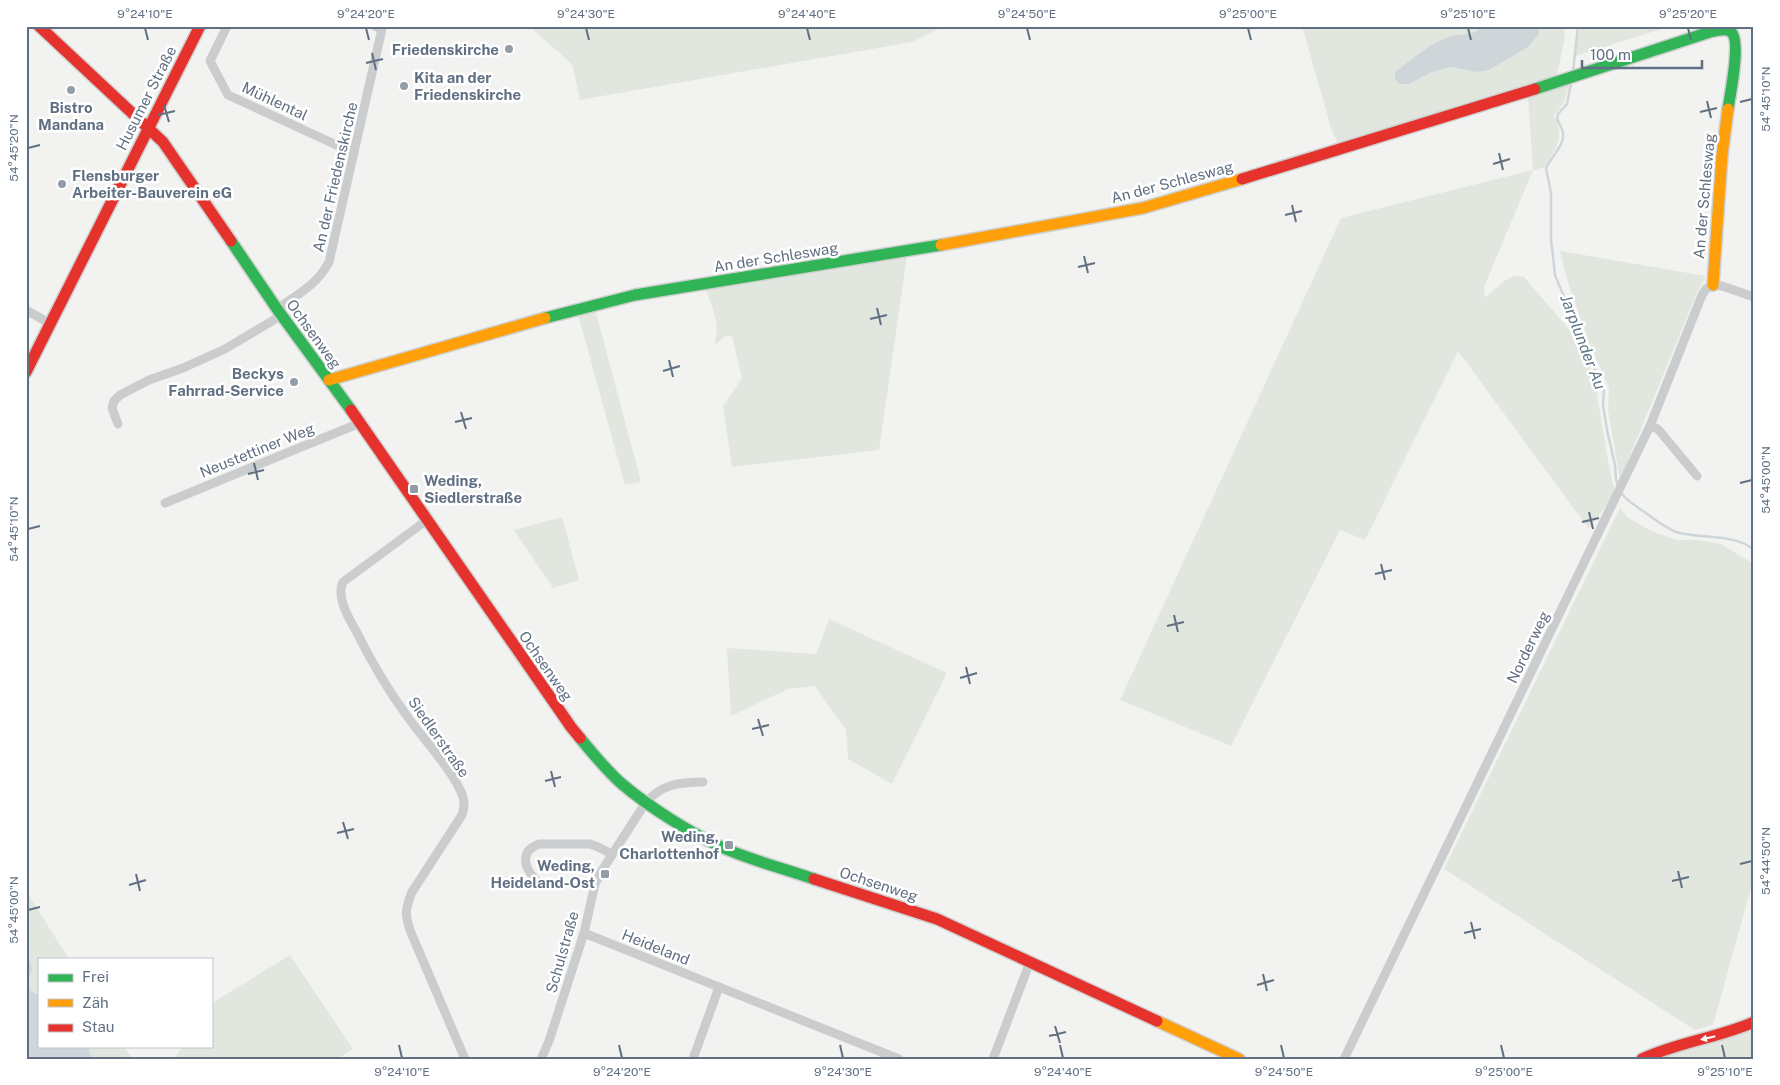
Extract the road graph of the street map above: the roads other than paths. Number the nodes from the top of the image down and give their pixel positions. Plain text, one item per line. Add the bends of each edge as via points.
1 (39, 26) edge
2 (200, 26) edge
3 (227, 26) edge
4 (379, 28) edge
5 (148, 128) junction
6 (354, 151) junction
7 (1713, 285) junction
8 (1754, 297) edge
9 (26, 310) edge
10 (280, 312) junction
11 (50, 324) junction
12 (26, 372) edge
13 (329, 380) junction
14 (360, 423) junction
15 (118, 424) dead end
16 (1650, 426) junction
17 (1697, 476) dead end
18 (164, 503) dead end
19 (427, 520) junction
20 (704, 782) dead end
21 (646, 802) junction
22 (612, 854) junction
23 (536, 880) dead end
24 (584, 933) junction
25 (1030, 962) junction
26 (719, 987) junction
27 (1754, 1022) edge
28 (465, 1059) edge
29 (542, 1059) edge
30 (693, 1059) edge
31 (899, 1059) edge
32 (993, 1059) edge
33 (1239, 1059) edge
34 (1344, 1059) edge
35 (1642, 1059) edge

1 - 5 main road, Ochsenweg
2 - 5 main road, Husumer Straße
3 - 6 street, Mühlental via 210,61 228,95
4 - 6 street, An der Friedenskirche
5 - 10 main road, Ochsenweg via 163,142
5 - 11 main road, Husumer Straße
6 - 10 street, An der Friedenskirche via 330,262 315,283
7 - 8 street
7 - 13 main road, An der Schleswag via 1722,155 1736,46 1735,36 1727,29 1143,208 973,240 635,295
7 - 16 street, Norderweg via 1702,295
9 - 11 street
10 - 13 main road, Ochsenweg
10 - 15 street, An der Friedenskirche via 225,349 120,395 112,408
11 - 12 main road, Husumer Straße
13 - 14 main road, Ochsenweg
14 - 18 street, Neustettiner Weg
14 - 19 main road, Ochsenweg
16 - 17 street via 1658,429
16 - 34 street, Norderweg
19 - 21 main road, Ochsenweg via 571,727 602,764
19 - 28 street, Siedlerstraße via 343,582 340,588 347,615 372,664 457,784 464,799 462,815 412,892 405,916
20 - 21 street, Schulstraße via 670,785 654,793
21 - 22 street, Schulstraße
21 - 25 main road, Ochsenweg via 696,834 727,849 937,919
22 - 23 street via 590,844 539,844 527,851 526,857 530,874
22 - 24 street, Schulstraße via 595,884
24 - 26 street, Heideland
24 - 29 street, Schulstraße
25 - 32 street
25 - 33 main road, Ochsenweg
26 - 30 street
26 - 31 street, Heideland
27 -> 35 main road via 1715,1037 1655,1052

